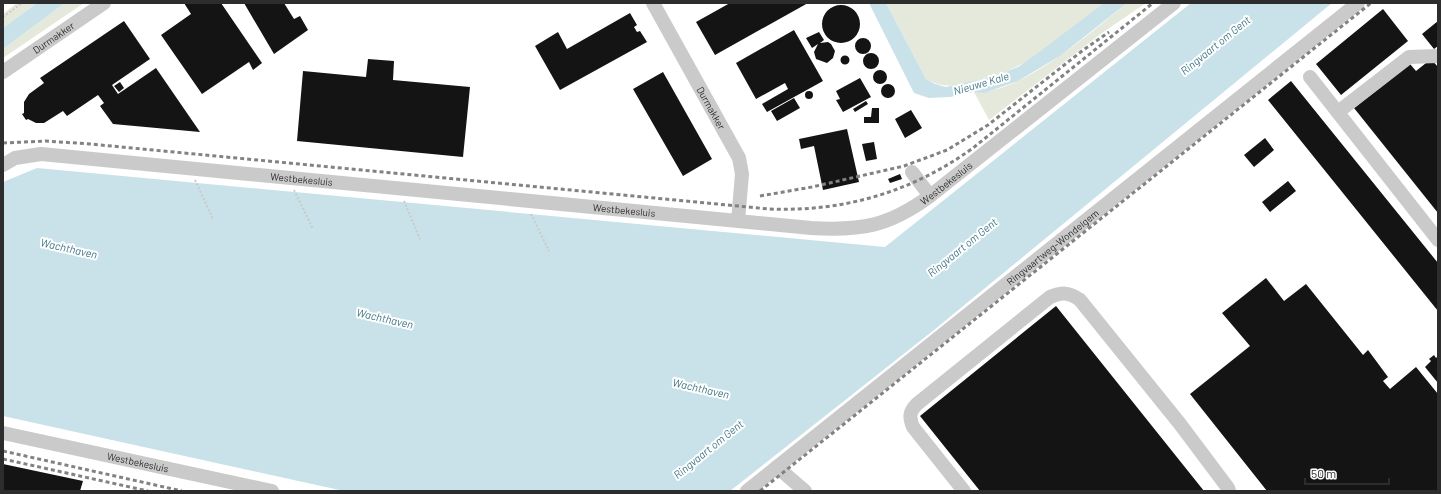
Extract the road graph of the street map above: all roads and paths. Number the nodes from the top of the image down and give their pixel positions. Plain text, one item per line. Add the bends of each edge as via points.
1 (22, 3) edge
2 (104, 3) edge
3 (653, 3) edge
4 (1174, 3) edge
5 (1358, 3) edge
6 (3, 17) edge
7 (1438, 56) edge
8 (3, 72) edge
9 (1310, 77) dead end
10 (1338, 112) junction
11 (3, 165) edge
12 (912, 172) dead end
13 (193, 176) dead end
14 (291, 185) dead end
15 (401, 195) dead end
16 (930, 196) junction
17 (529, 210) dead end
18 (213, 219) dead end
19 (738, 220) junction
20 (312, 229) dead end
21 (420, 239) dead end
22 (1438, 240) edge
23 (549, 251) dead end
24 (3, 434) edge
25 (777, 467) junction
26 (272, 491) edge
27 (747, 491) edge
28 (804, 491) edge
29 (964, 491) edge
30 (1229, 491) edge

1 - 6 path
2 - 8 street, Durmakker
3 - 19 street, Durmakker via 739,158 742,174
4 - 16 street, Westbekesluis
5 - 25 street, Ringvaartweg-Wondelgem
7 - 10 street via 1409,57
9 - 10 street
10 - 22 street
11 - 19 street, Westbekesluis via 15,158 40,154
12 - 16 street
13 - 18 path
14 - 20 path
15 - 21 path
16 - 19 street, Westbekesluis via 899,216 861,228 824,229
17 - 23 path
24 - 26 street, Westbekesluis
25 - 27 street, Ringvaartweg-Wondelgem
25 - 28 street
29 - 30 street via 913,427 911,410 1050,297 1061,292 1072,294 1080,300 1180,424

